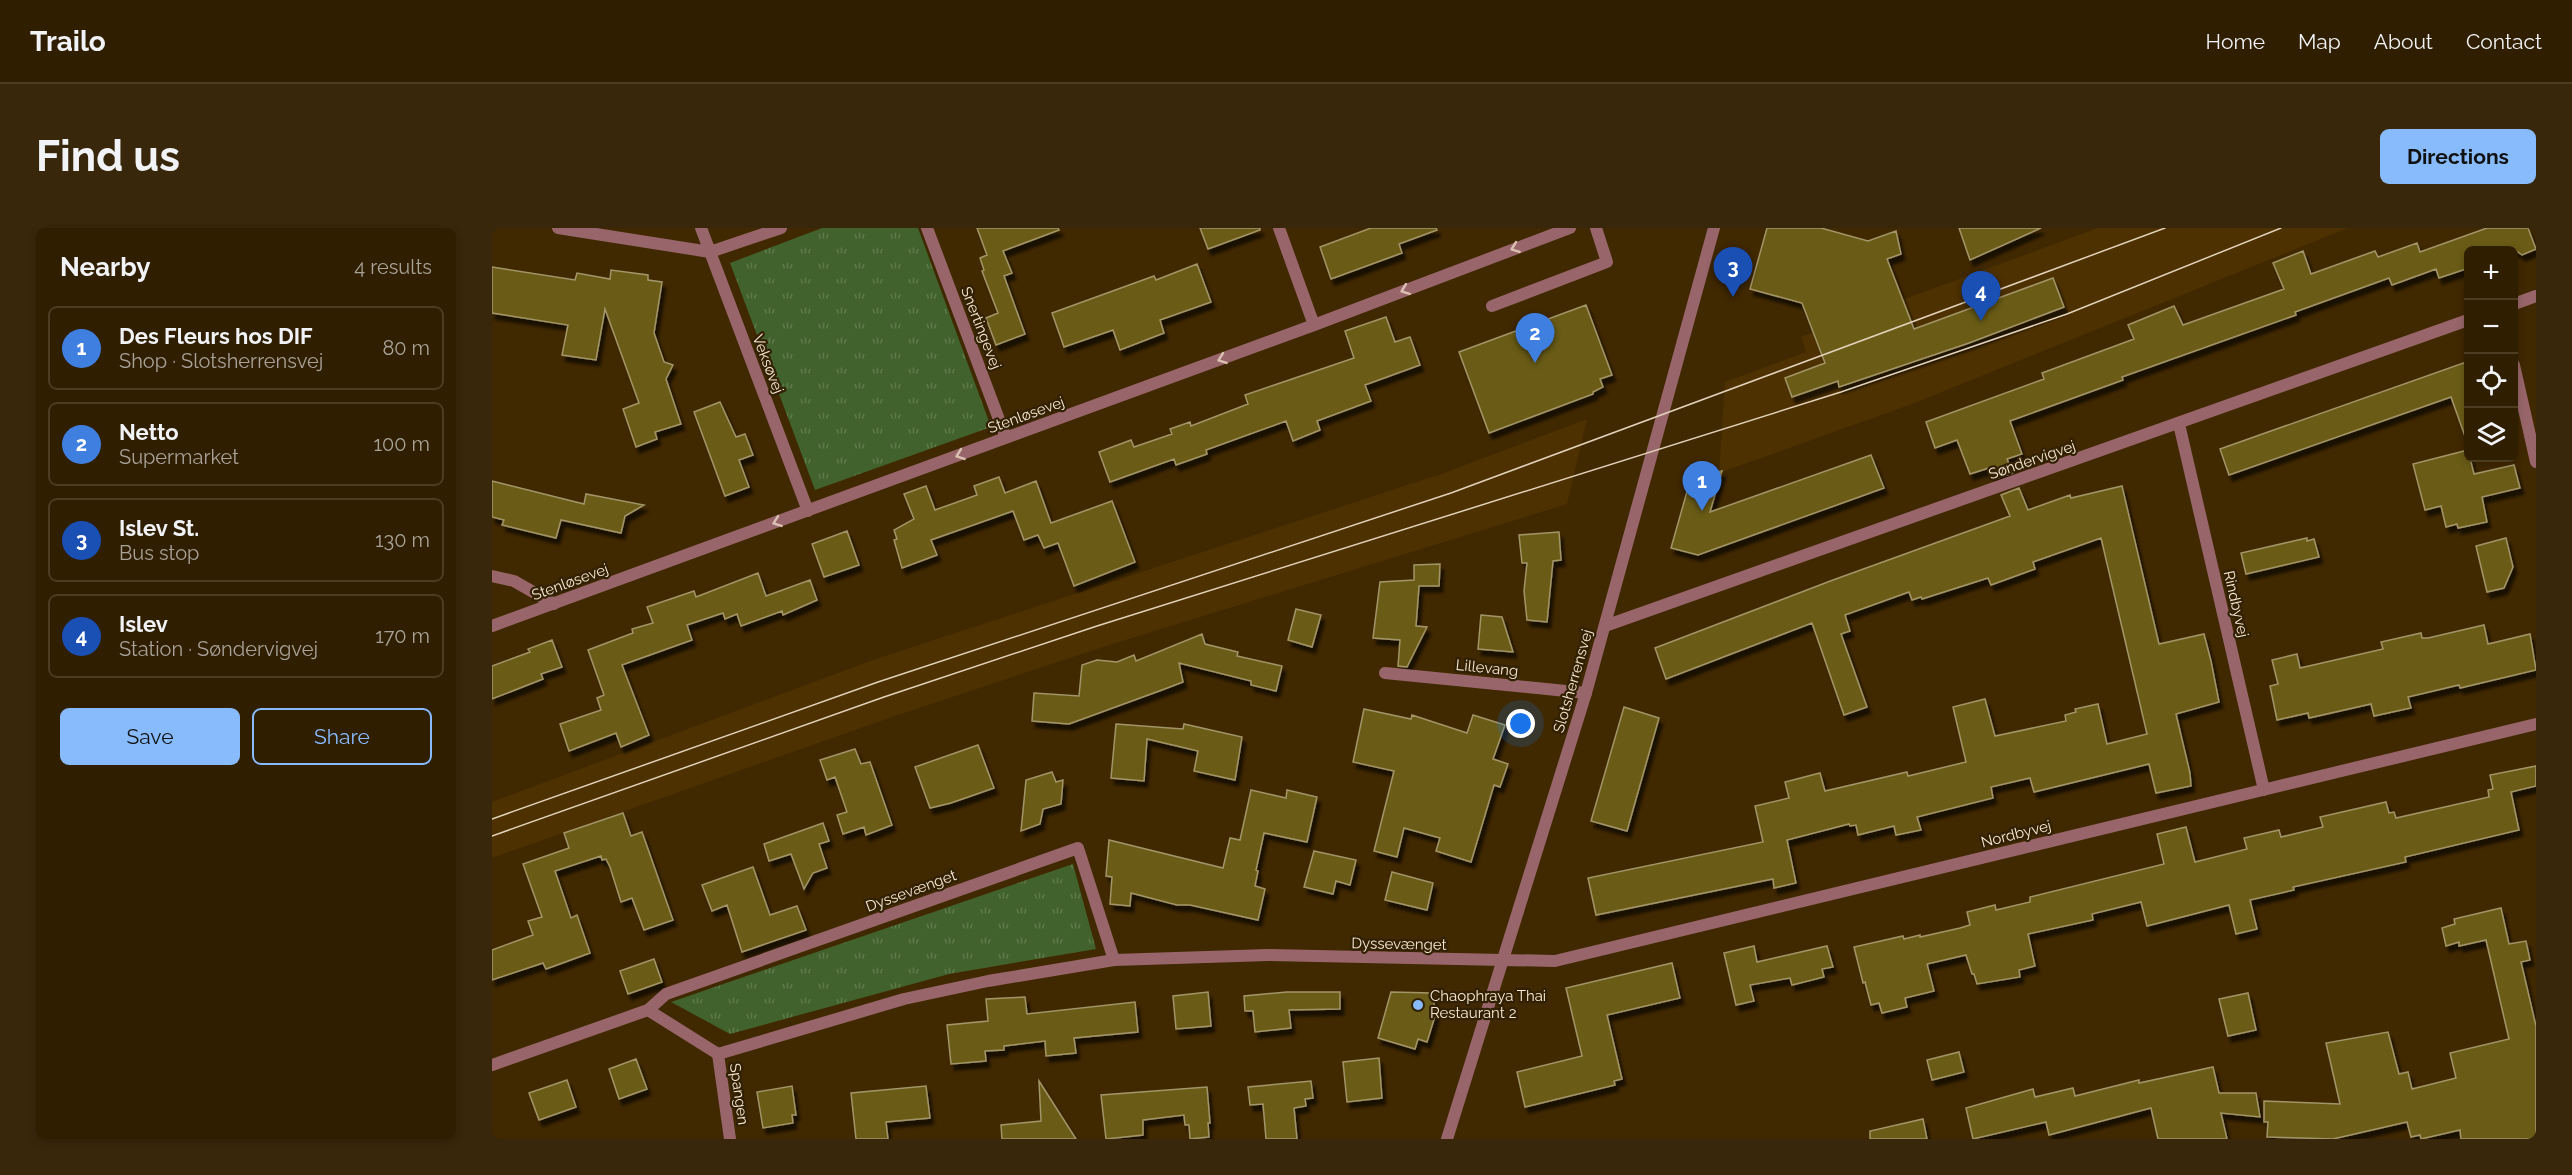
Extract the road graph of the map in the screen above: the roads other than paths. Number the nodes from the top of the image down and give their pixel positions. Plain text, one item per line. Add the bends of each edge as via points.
1 (558, 228) edge
2 (701, 228) edge
3 (781, 228) edge
4 (927, 228) edge
5 (1279, 228) edge
6 (1570, 228) edge
7 (1596, 228) edge
8 (1713, 228) edge
9 (710, 252) junction
10 (2536, 296) edge
11 (2518, 303) edge
12 (1492, 306) dead end
13 (2464, 322) edge
14 (1314, 325) junction
15 (2518, 383) edge
16 (2179, 424) junction
17 (1006, 438) junction
18 (2536, 462) edge
19 (808, 511) junction
20 (492, 576) edge
21 (554, 604) junction
22 (492, 626) edge
23 (1605, 626) junction
24 (1385, 673) dead end
25 (1586, 693) junction
26 (2536, 724) edge
27 (2264, 790) junction
28 (1114, 960) junction
29 (1502, 961) junction
30 (648, 1010) junction
31 (718, 1054) junction
32 (492, 1065) edge
33 (730, 1139) edge
34 (1448, 1139) edge

1 - 9 street
2 - 9 street, Veksøvej
3 - 9 street
4 - 17 street, Snertingevej
5 - 14 street
6 -> 14 street, Stenløsevej
7 - 12 street via 1607,262
8 - 23 street, Slotsherrensvej
9 - 19 street, Veksøvej
10 - 11 street
13 - 16 street, Søndervigvej
14 -> 17 street, Stenløsevej
15 - 18 street
16 - 23 street, Søndervigvej
16 - 27 street, Rindbyvej
17 -> 19 street, Stenløsevej
19 -> 21 street, Stenløsevej
20 - 21 street via 514,581
21 - 22 street, Stenløsevej
23 - 25 street, Slotsherrensvej
24 - 25 street, Lillevang
25 - 29 street, Slotsherrensvej
26 - 27 street, Nordbyvej
27 - 29 street, Nordbyvej via 1555,961
28 - 29 street, Dyssevænget via 1268,955
28 - 30 street, Dyssevænget via 1078,848 666,994
28 - 31 street, Dyssevænget via 904,999
29 - 34 street, Slotsherrensvej
30 - 31 street
30 - 32 street, Dyssevænget
31 - 33 street, Spangen

